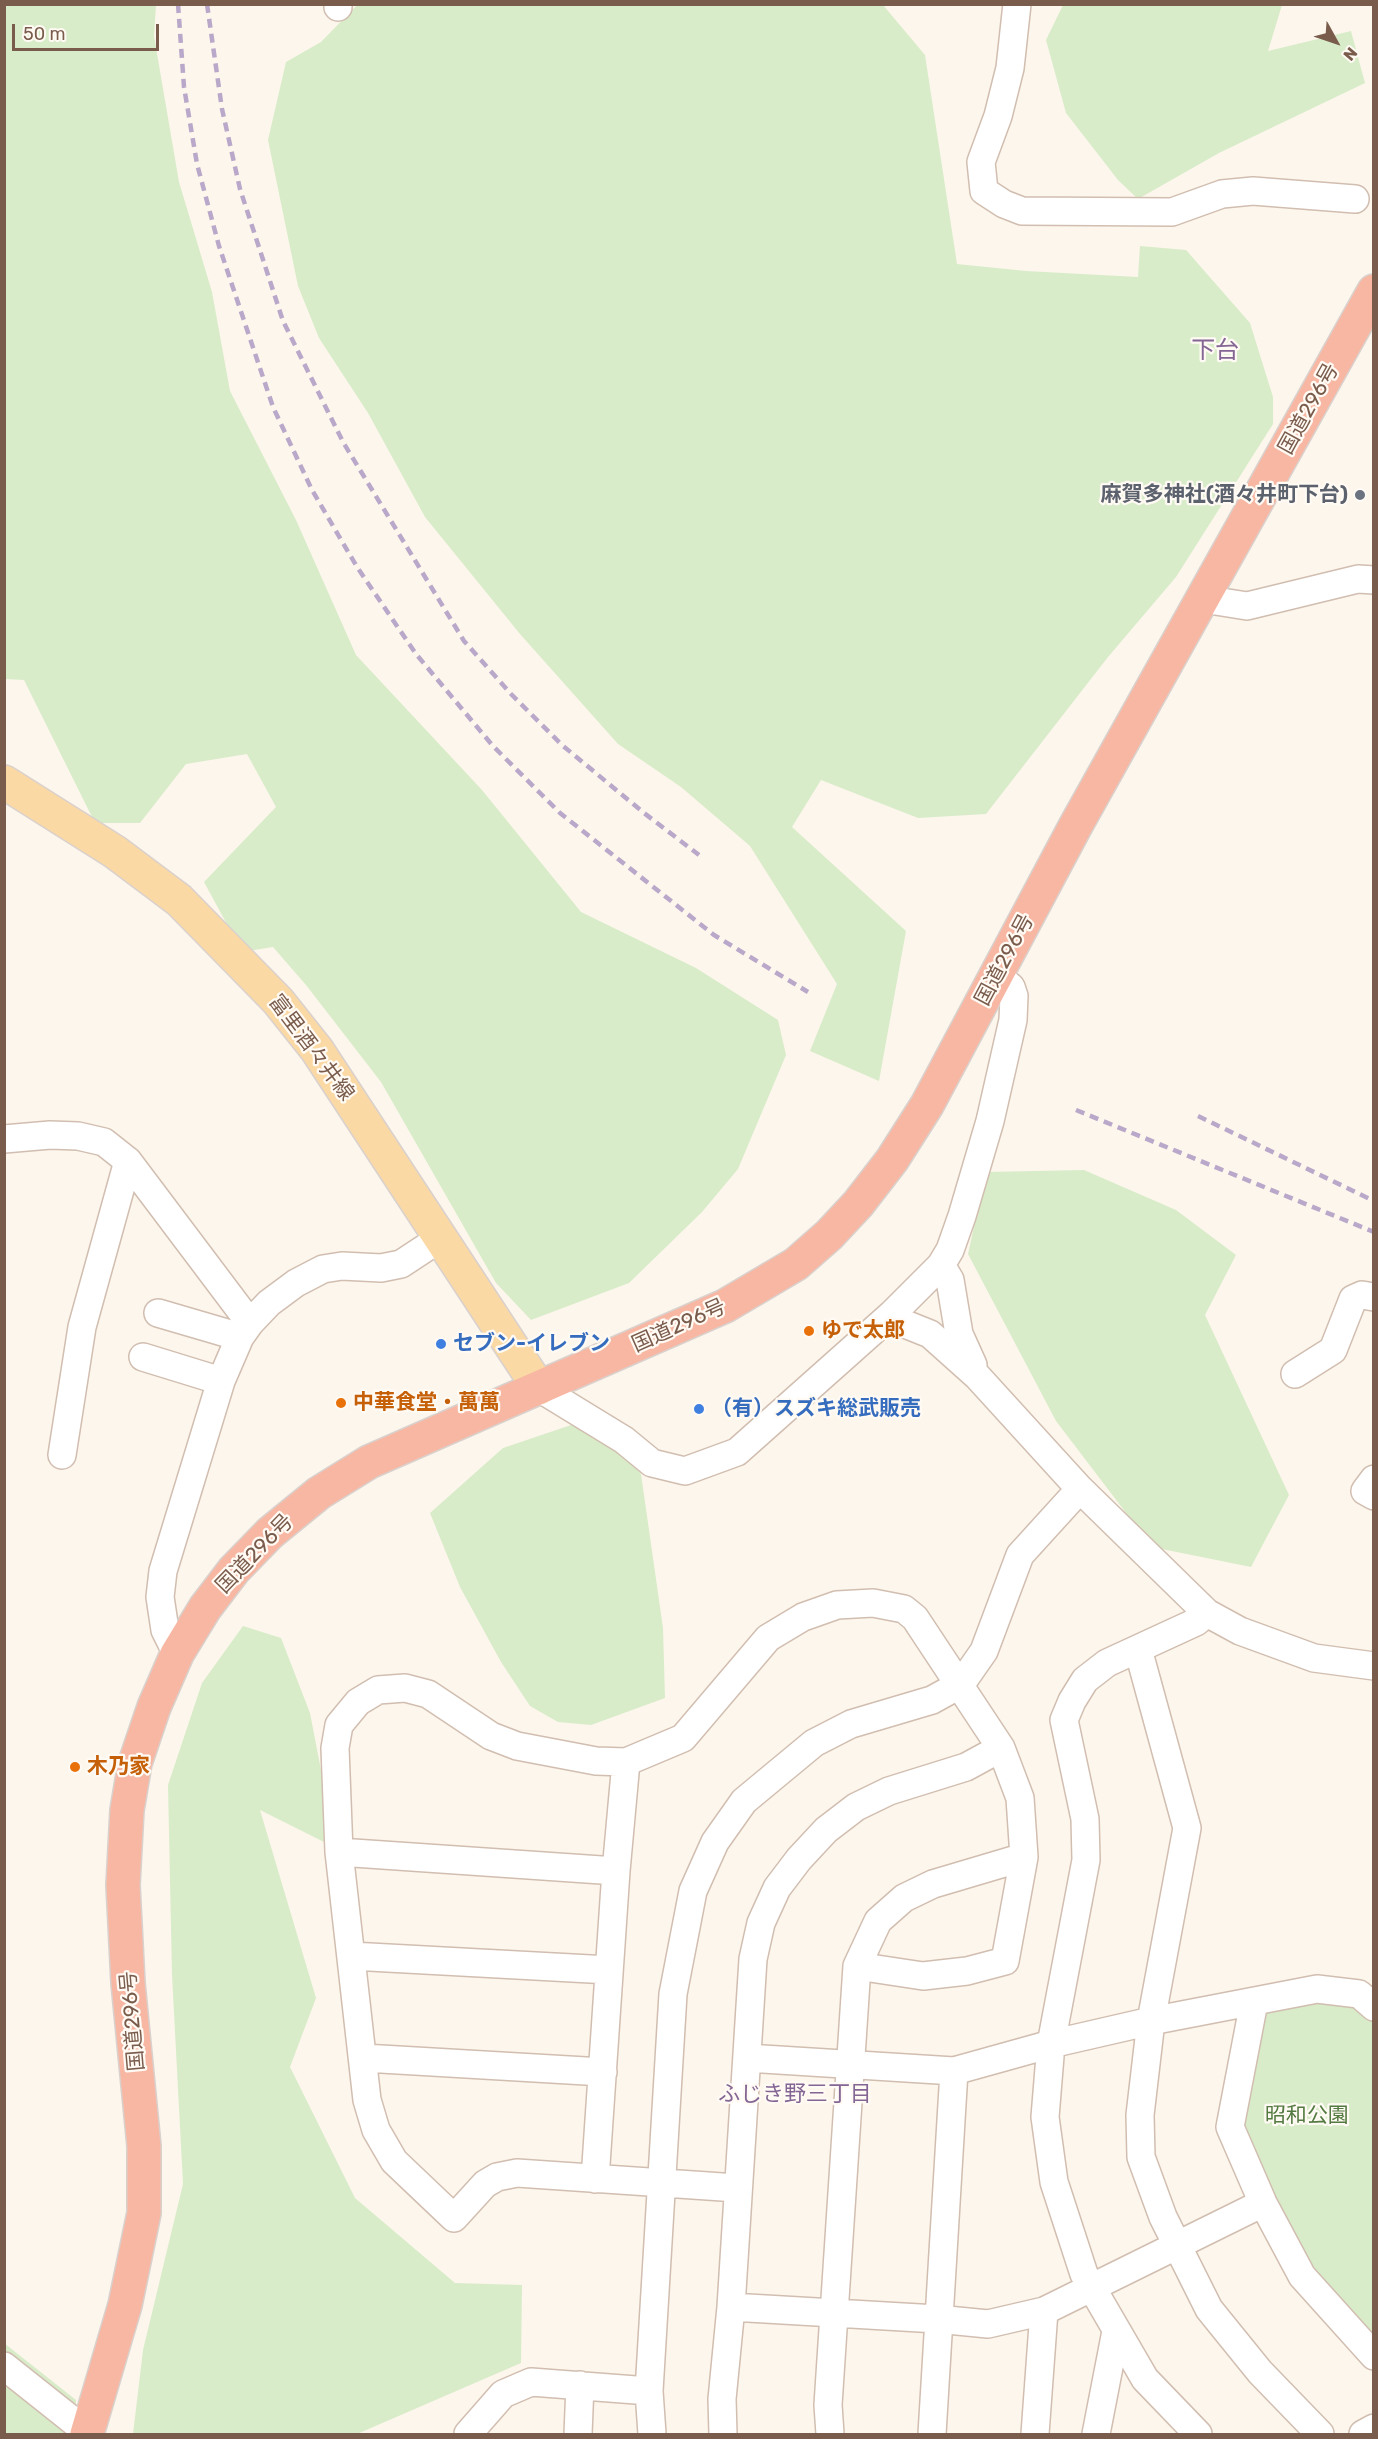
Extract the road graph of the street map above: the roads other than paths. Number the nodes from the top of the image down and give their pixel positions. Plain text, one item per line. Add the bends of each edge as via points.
1 (1017, 4) edge
2 (1355, 199) dead end
3 (1374, 291) edge
4 (1374, 580) edge
5 (1203, 599) junction
6 (4, 782) edge
7 (997, 976) junction
8 (4, 1139) edge
9 (128, 1161) junction
10 (442, 1237) junction
11 (941, 1265) junction
12 (1374, 1297) edge
13 (158, 1312) dead end
14 (892, 1314) junction
15 (245, 1330) junction
16 (143, 1357) dead end
17 (1295, 1374) dead end
18 (977, 1376) junction
19 (221, 1380) junction
20 (539, 1388) junction
21 (62, 1455) dead end
22 (1374, 1479) edge
23 (1080, 1489) junction
24 (1374, 1496) edge
25 (1207, 1613) junction
26 (1138, 1649) junction
27 (177, 1654) junction
28 (1374, 1666) edge
29 (960, 1684) junction
30 (1001, 1748) junction
31 (626, 1762) junction
32 (339, 1852) junction
33 (1024, 1857) junction
34 (616, 1871) junction
35 (351, 1956) junction
36 (857, 1966) junction
37 (609, 1970) junction
38 (1254, 2002) junction
39 (1374, 2007) edge
40 (1151, 2021) junction
41 (1052, 2044) junction
42 (364, 2058) junction
43 (747, 2058) junction
44 (849, 2064) junction
45 (954, 2071) junction
46 (603, 2072) junction
47 (594, 2179) junction
48 (663, 2184) junction
49 (737, 2188) junction
50 (1263, 2203) junction
51 (1177, 2246) junction
52 (1091, 2286) junction
53 (731, 2307) junction
54 (1044, 2311) junction
55 (834, 2313) junction
56 (937, 2319) junction
57 (1116, 2331) junction
58 (1374, 2356) edge
59 (4, 2366) edge
60 (580, 2385) junction
61 (649, 2391) junction
62 (1374, 2428) edge
63 (87, 2433) edge
64 (468, 2434) edge
65 (578, 2434) edge
66 (652, 2434) edge
67 (723, 2434) edge
68 (830, 2434) edge
69 (932, 2434) edge
70 (1035, 2434) edge
71 (1096, 2434) edge
72 (1198, 2434) edge
73 (1320, 2434) edge
74 (1363, 2434) edge

1 - 2 street via 1010,68 981,162 984,190 1004,204 1022,210 1172,212 1222,194 1252,191
3 - 5 highway, 国道296号
4 - 5 street via 1358,579 1247,606
5 - 7 highway, 国道296号 via 1076,825
6 - 10 main road, 富里酒々井線 via 115,852 179,900 230,949 278,1000 317,1050
7 - 11 street via 1011,987 1013,1020 987,1132 962,1216
7 - 20 highway, 国道296号 via 927,1105 892,1160 829,1235 796,1263 725,1306
8 - 9 street via 78,1136 104,1142
9 - 15 street
9 - 21 street via 82,1327
10 - 15 street via 401,1264 323,1269 296,1283
10 - 20 main road, 富里酒々井線
11 - 14 street
11 - 18 street via 950,1280 959,1334
12 - 17 street via 1362,1294 1353,1299 1333,1350
13 - 15 street
14 - 18 street via 930,1334
14 - 20 street via 737,1452 685,1471 652,1462 624,1440
15 - 19 street
16 - 19 street
18 - 23 street
19 - 27 street via 163,1571 160,1597 165,1630
20 - 27 highway, 国道296号 via 369,1462 319,1493 270,1533 234,1570
22 - 24 street via 1365,1491
23 - 25 street
23 - 29 street via 1020,1555 984,1651
25 - 26 street
25 - 28 street via 1240,1631 1314,1658
26 - 40 street via 1187,1828
26 - 41 street via 1107,1663 1085,1680 1064,1720 1085,1819 1086,1860
27 - 63 highway, 国道296号 via 139,1752 127,1810 123,1885 143,2136 144,2213 125,2305
29 - 30 street
29 - 31 street via 915,1618 904,1609 873,1603 837,1605 803,1617 768,1638 683,1738
29 - 48 street via 932,1700 851,1724 814,1743 744,1801 715,1842 693,1891 673,1994
30 - 33 street via 1020,1798
30 - 43 street via 966,1767 889,1791 856,1807 826,1830 799,1859 777,1888 761,1923 753,1959
31 - 32 street via 596,1761 517,1746 491,1736 428,1694 405,1688 378,1690 358,1702 339,1725 335,1748
31 - 34 street
32 - 34 street
32 - 35 street
33 - 36 street via 933,1884 904,1898 878,1920
33 - 36 street via 1005,1962 923,1976
34 - 37 street
35 - 37 street
35 - 42 street
36 - 44 street
37 - 46 street
38 - 39 street via 1317,1989 1359,1994
38 - 40 street
38 - 50 street via 1230,2127
40 - 41 street
40 - 51 street via 1140,2115 1141,2157
41 - 45 street
41 - 52 street via 1045,2117 1054,2182
42 - 46 street
42 - 47 street via 368,2100 382,2141 394,2161 454,2218 484,2184 497,2177 517,2173
43 - 44 street
43 - 49 street
44 - 45 street
44 - 55 street
45 - 56 street
46 - 47 street
47 - 48 street
48 - 49 street
48 - 61 street
49 - 53 street
50 - 51 street
50 - 58 street via 1302,2276
51 - 52 street
51 - 73 street via 1209,2309 1260,2372
52 - 54 street
52 - 57 street
53 - 55 street
53 - 67 street via 722,2398
54 - 56 street via 988,2324
54 - 70 street
55 - 56 street
55 - 68 street
56 - 69 street
57 - 71 street
57 - 72 street via 1145,2379
59 - 63 street
60 - 61 street
60 - 64 street via 531,2382 503,2394
60 - 65 street
61 - 66 street
62 - 74 street

